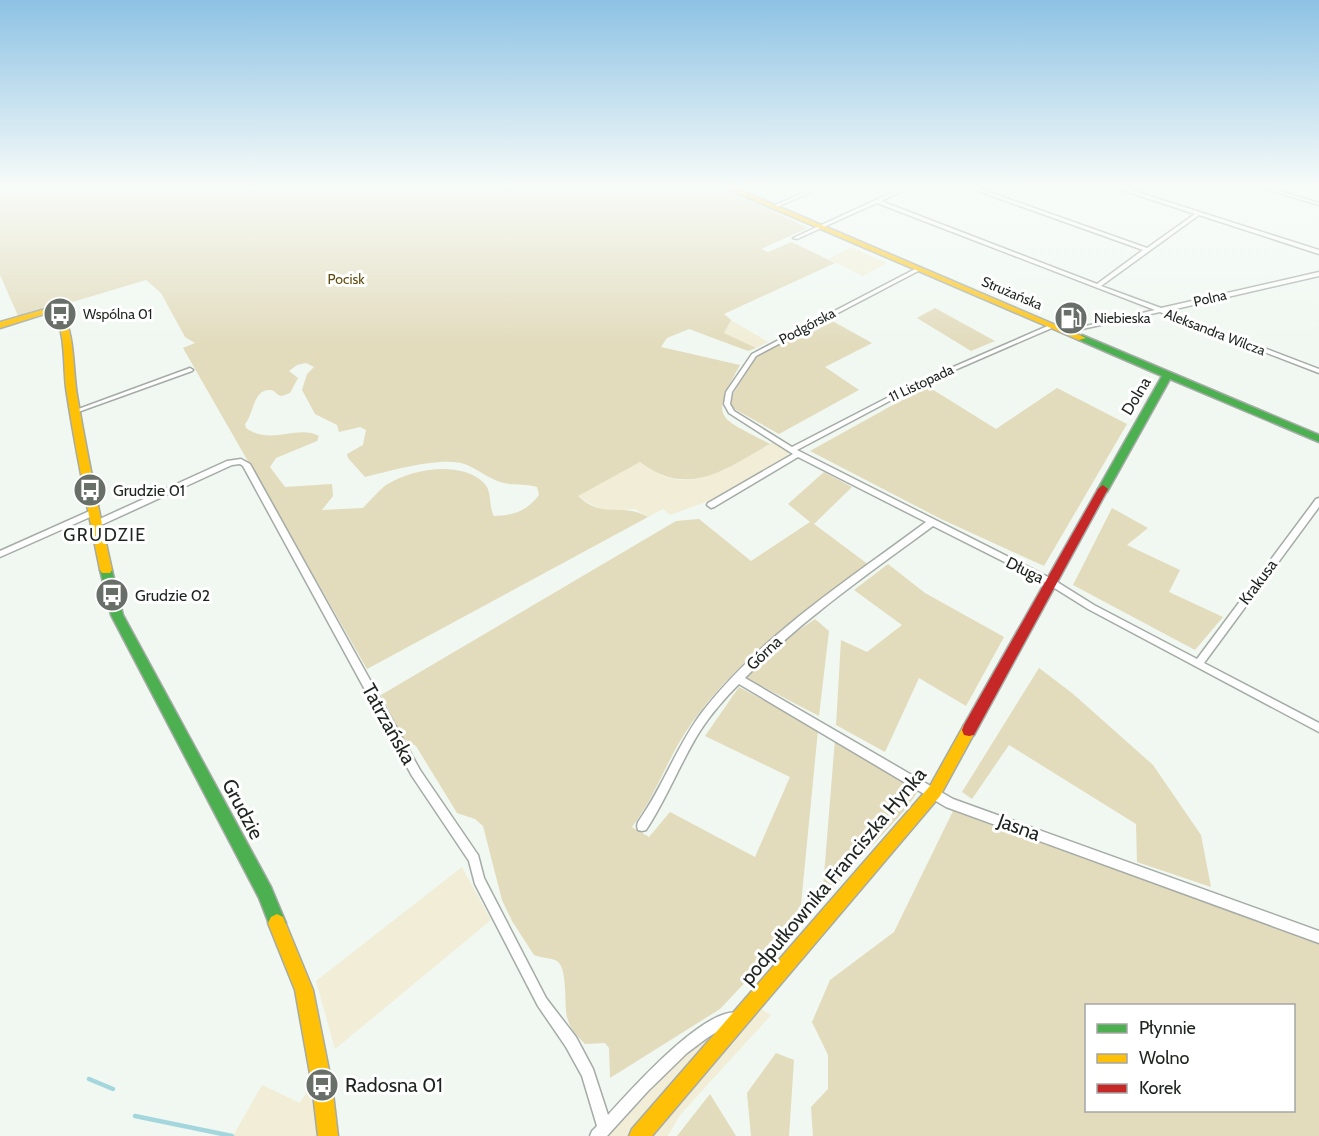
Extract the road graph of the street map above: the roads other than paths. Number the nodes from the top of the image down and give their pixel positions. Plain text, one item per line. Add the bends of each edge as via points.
1 (850, 240) edge
2 (977, 240) edge
3 (1118, 240) edge
4 (1161, 240) edge
5 (1282, 240) edge
6 (1147, 250) junction
7 (1319, 252) edge
8 (919, 269) junction
9 (1319, 274) edge
10 (1097, 286) junction
11 (1158, 310) junction
12 (0, 326) edge
13 (1052, 326) junction
14 (1066, 332) junction
15 (190, 370) dead end
16 (1319, 372) edge
17 (1167, 375) junction
18 (76, 411) junction
19 (732, 412) joint
20 (1133, 433) joint
21 (1319, 439) edge
22 (796, 451) junction
23 (1319, 501) edge
24 (711, 505) dead end
25 (95, 518) junction
26 (931, 523) junction
27 (0, 554) edge
28 (1051, 582) junction
29 (1198, 664) junction
30 (737, 678) junction
31 (1319, 728) edge
32 (935, 791) junction
33 (642, 826) dead end
34 (1319, 937) edge
35 (738, 1018) junction
36 (601, 1132) edge
37 (328, 1136) edge
38 (639, 1136) edge

1 - 8 street, Strużańska
2 - 10 street, Aleksandra Wilcza
3 - 6 street
4 - 6 street
5 - 7 street
6 - 10 street
8 - 13 street, Strużańska
8 - 19 street, Podgórska via 754,355 729,392 727,404
9 - 11 street, Polna
10 - 11 street, Aleksandra Wilcza
11 - 14 street, Polna
11 - 16 street, Aleksandra Wilcza
12 - 18 street, Grudzie via 56,308 72,344 70,377
13 - 14 street, Strużańska
13 - 22 street, 11 Listopada via 916,385
14 - 17 street, Strużańska
15 - 18 street
17 - 20 street, Dolna
17 - 21 street, Strużańska
18 - 25 street, Grudzie
19 - 22 street, Długa
20 - 28 street, podpułkownika Franciszka Hynka
22 - 24 street, 11 Listopada
22 - 26 street, Długa
23 - 29 street, Krakusa
25 - 27 street
25 - 36 street, Tatrzańska via 230,464 246,464 416,772 474,859 479,880 500,923 542,1002 588,1074
25 - 37 street, Grudzie via 117,615 265,893 304,990
26 - 28 street, Długa
26 - 30 street, Górna via 790,629
28 - 29 street, Długa
28 - 32 street, podpułkownika Franciszka Hynka
29 - 31 street, Długa
30 - 32 street, Jasna
30 - 33 street, Górna via 705,717 660,802
32 - 34 street, Jasna via 950,802
32 - 35 street, podpułkownika Franciszka Hynka
35 - 36 street via 722,1021 688,1042
35 - 38 street, podpułkownika Franciszka Hynka

